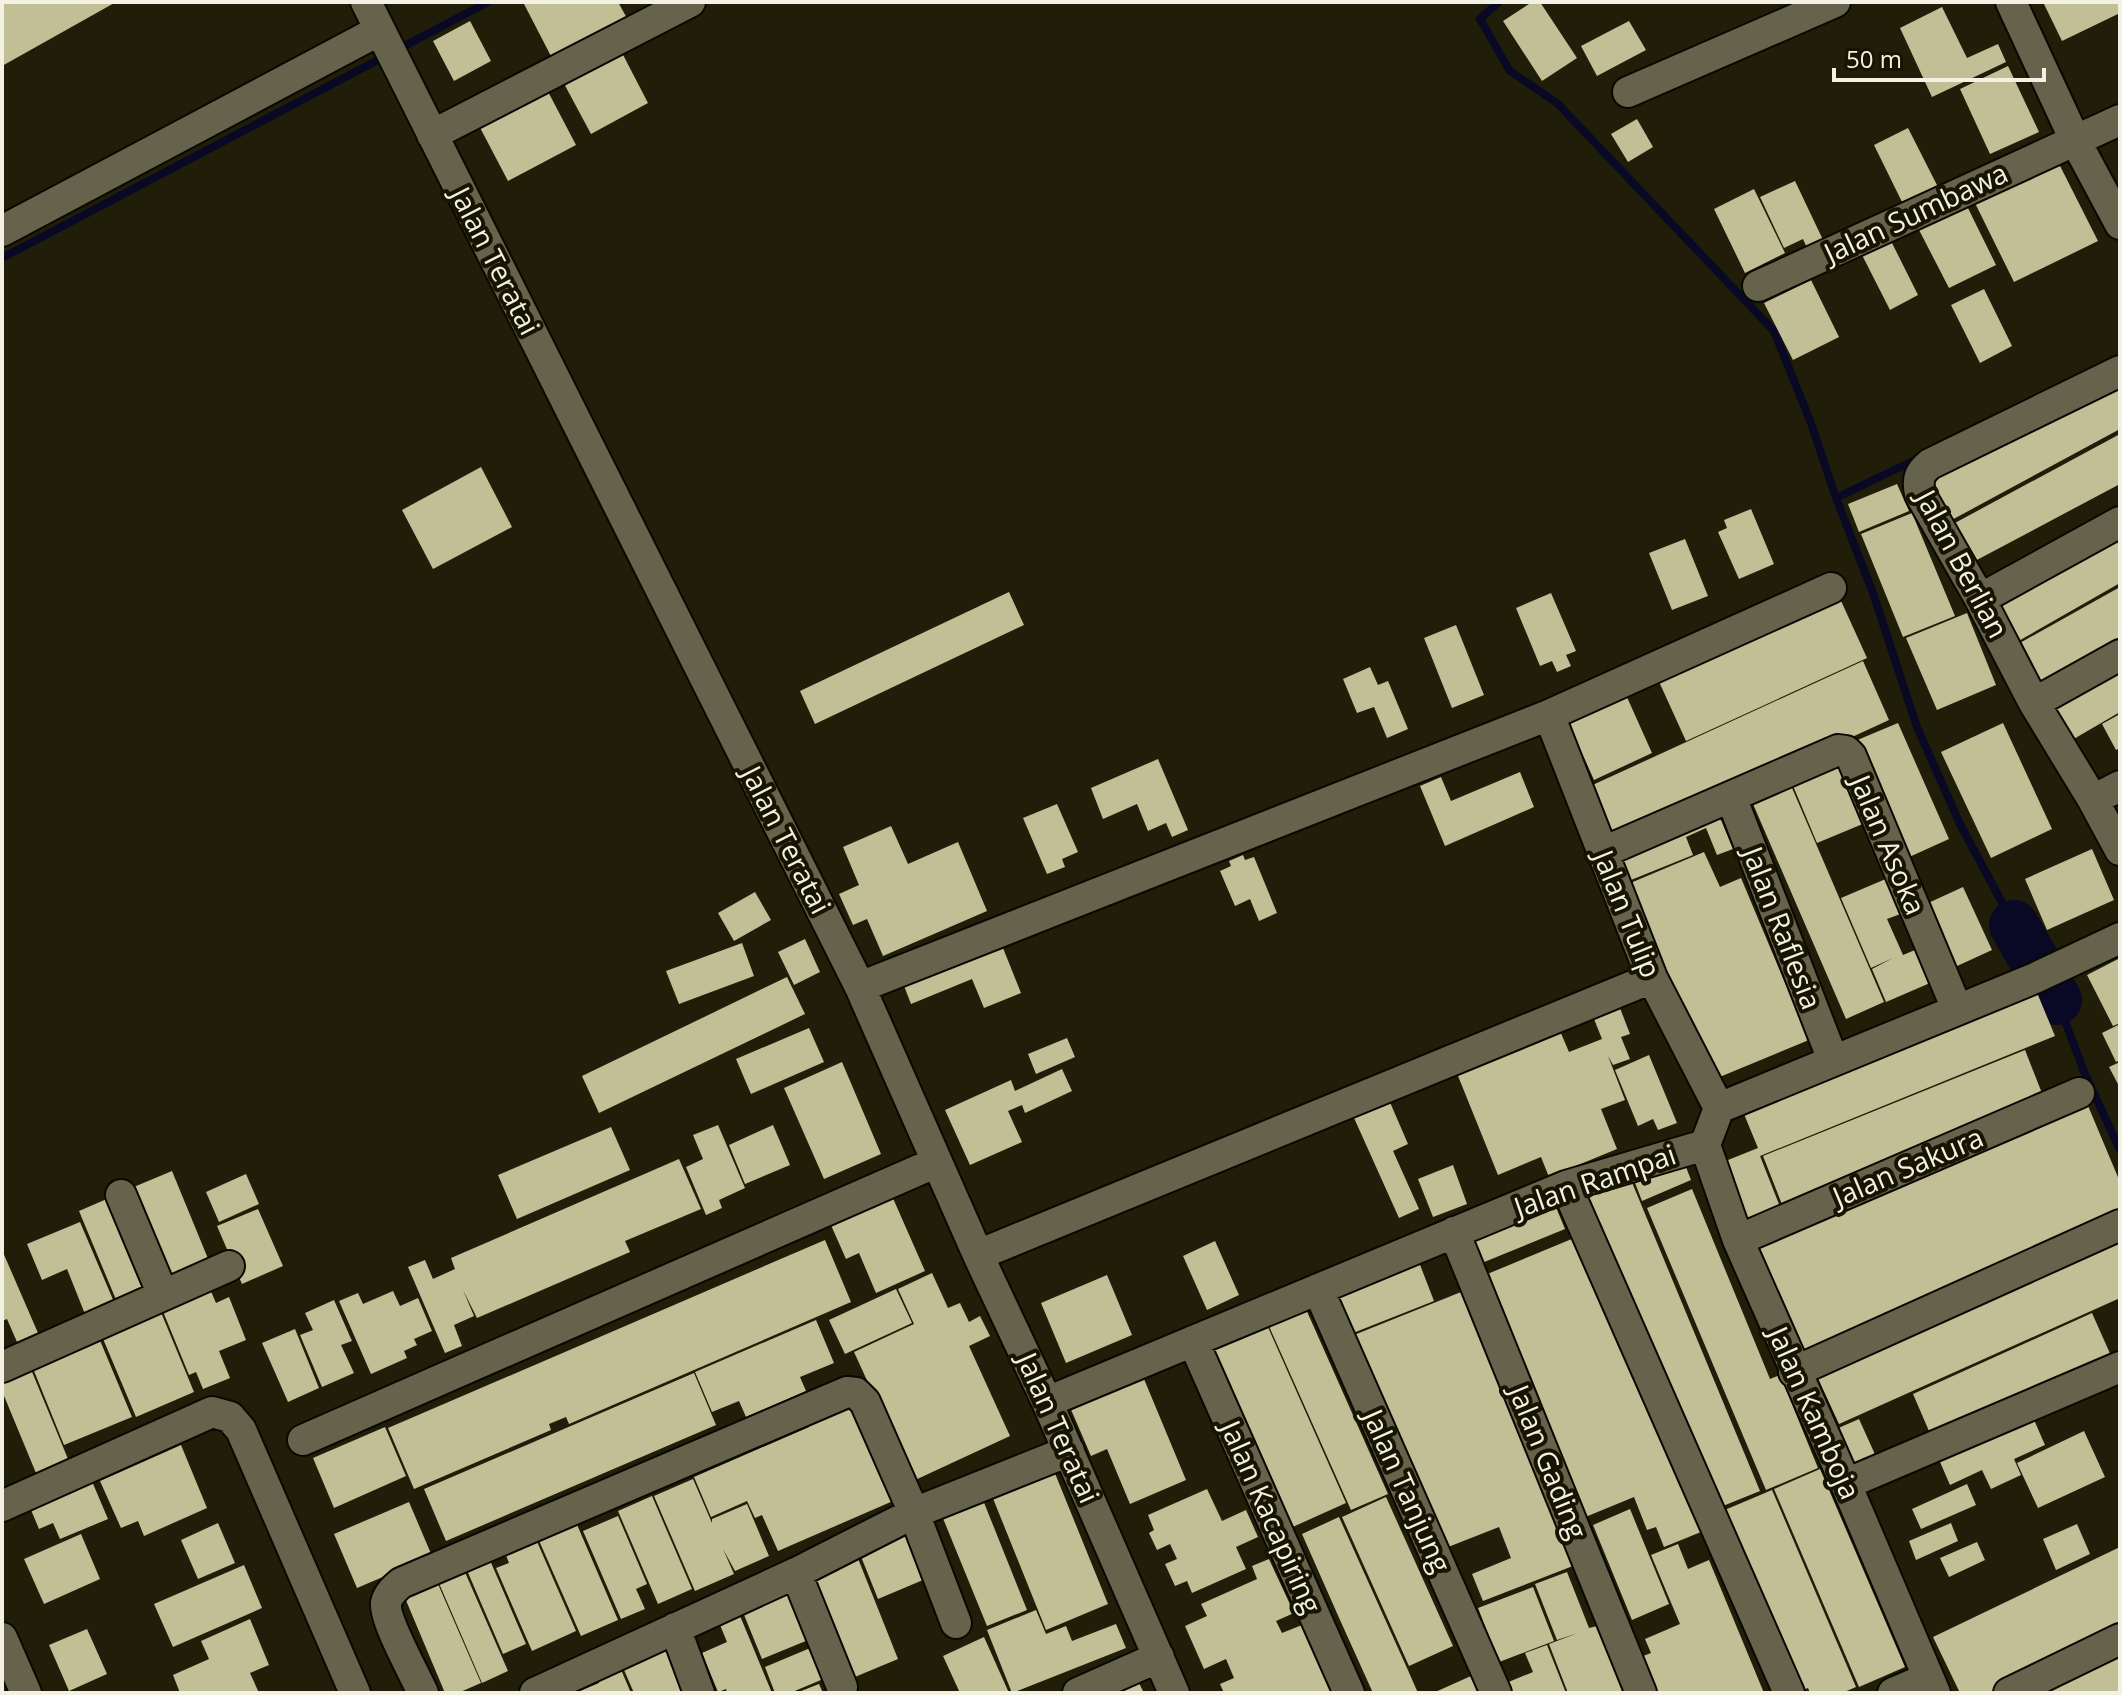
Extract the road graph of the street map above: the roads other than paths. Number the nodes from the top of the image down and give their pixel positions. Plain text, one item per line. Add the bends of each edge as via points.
1 (366, 2) edge
2 (690, 2) edge
3 (1835, 2) edge
4 (2011, 2) edge
5 (383, 36) junction
6 (1628, 92) dead end
7 (2120, 120) edge
8 (432, 135) junction
9 (2075, 140) junction
10 (2120, 224) edge
11 (2, 231) edge
12 (1758, 286) dead end
13 (2120, 371) edge
14 (2120, 522) edge
15 (1831, 588) dead end
16 (1980, 599) junction
17 (2120, 655) edge
18 (2034, 703) junction
19 (1549, 715) junction
20 (2107, 793) edge
21 (1731, 797) junction
22 (2120, 850) edge
23 (1601, 853) junction
24 (2120, 938) edge
25 (1652, 978) junction
26 (860, 987) junction
27 (1957, 1009) junction
28 (1833, 1060) junction
29 (2079, 1093) dead end
30 (1719, 1108) junction
31 (1705, 1145) junction
32 (937, 1162) junction
33 (1566, 1186) junction
34 (121, 1195) dead end
35 (2120, 1225) edge
36 (1454, 1232) junction
37 (1738, 1240) junction
38 (978, 1255) junction
39 (229, 1266) dead end
40 (1318, 1289) junction
41 (163, 1295) junction
42 (1193, 1341) junction
43 (2, 1367) edge
44 (2120, 1367) edge
45 (1794, 1372) junction
46 (1047, 1402) junction
47 (303, 1440) dead end
48 (1069, 1451) junction
49 (1846, 1484) junction
50 (2, 1506) edge
51 (914, 1513) junction
52 (796, 1573) junction
53 (956, 1623) dead end
54 (675, 1628) junction
55 (2, 1638) edge
56 (2120, 1639) edge
57 (1159, 1657) junction
58 (1932, 1685) edge
59 (842, 1687) dead end
60 (551, 1689) edge
61 (26, 1693) edge
62 (355, 1693) edge
63 (423, 1693) edge
64 (699, 1693) edge
65 (1078, 1693) edge
66 (1174, 1693) edge
67 (1349, 1693) edge
68 (1496, 1693) edge
69 (1641, 1693) edge
70 (1789, 1693) edge
71 (1893, 1693) edge
72 (2009, 1693) edge

1 - 5 street, Jalan Teratai
2 - 8 street
3 - 6 street
4 - 9 street
5 - 8 street, Jalan Teratai
5 - 11 street
7 - 9 street, Jalan Sumbawa
8 - 26 street, Jalan Teratai
9 - 10 street
9 - 12 street, Jalan Sumbawa
13 - 16 street, Jalan Berlian via 1921,471 1920,494
14 - 16 street
15 - 19 street
16 - 18 street, Jalan Berlian
17 - 18 street
18 - 20 street, Jalan Berlian
19 - 23 street, Jalan Tulip
19 - 26 street
20 - 22 street, Jalan Berlian
21 - 23 street, Jalan Asoka
21 - 27 street, Jalan Asoka via 1846,751
21 - 28 street, Jalan Raflesia
23 - 25 street, Jalan Tulip
24 - 27 street
25 - 30 street, Jalan Tulip
25 - 38 street
26 - 32 street, Jalan Teratai
27 - 28 street
28 - 30 street
29 - 37 street, Jalan Sakura
30 - 31 street, Jalan Rampai
31 - 33 street, Jalan Rampai
31 - 37 street, Jalan Kamboja
32 - 38 street, Jalan Teratai
32 - 47 street
33 - 36 street, Jalan Rampai
33 - 70 street
34 - 41 street
35 - 45 street
36 - 40 street, Jalan Rampai
36 - 69 street, Jalan Gading
37 - 45 street, Jalan Kamboja
38 - 46 street, Jalan Teratai
39 - 41 street
40 - 42 street, Jalan Rampai
40 - 68 street, Jalan Tanjung
41 - 43 street
42 - 46 street, Jalan Rampai
42 - 67 street, Jalan Kacapiring
44 - 49 street
45 - 49 street, Jalan Kamboja
46 - 48 street, Jalan Teratai
48 - 51 street
48 - 57 street, Jalan Teratai
49 - 58 street, Jalan Kamboja
50 - 62 street via 212,1412 230,1417 241,1430
51 - 52 street
51 - 53 street
51 - 63 street via 865,1402 847,1392 401,1583 386,1602 387,1617
52 - 54 street
52 - 59 street
54 - 60 street
54 - 64 street
55 - 61 street
56 - 72 street
57 - 65 street
57 - 66 street, Jalan Teratai
58 - 71 street

